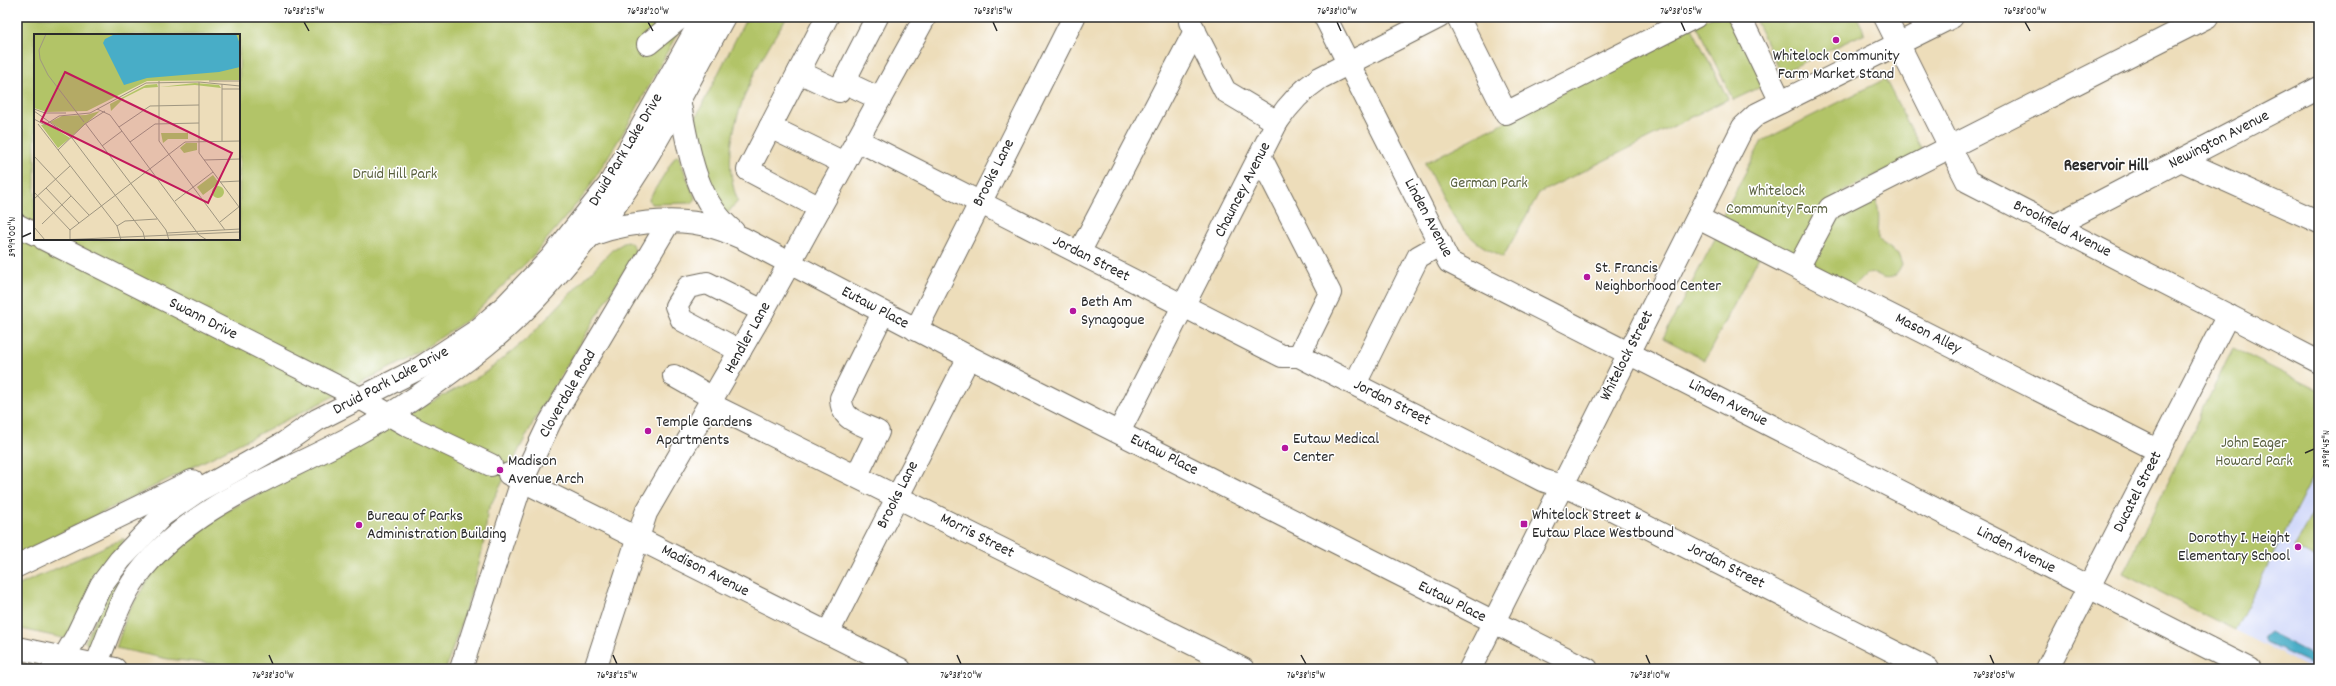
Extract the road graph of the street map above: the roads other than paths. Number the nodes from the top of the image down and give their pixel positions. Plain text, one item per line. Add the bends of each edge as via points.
1 (681, 17) edge
2 (702, 17) edge
3 (724, 17) edge
4 (827, 17) edge
5 (877, 17) edge
6 (925, 17) edge
7 (1074, 17) edge
8 (1324, 17) edge
9 (1439, 17) edge
10 (1458, 17) edge
11 (1695, 17) edge
12 (1740, 17) edge
13 (1885, 17) edge
14 (1952, 17) edge
15 (2207, 17) edge
16 (1191, 24) edge
17 (1898, 43) junction
18 (648, 44) dead end
19 (1347, 63) junction
20 (799, 72) junction
21 (844, 82) junction
22 (2319, 88) edge
23 (679, 99) junction
24 (880, 99) junction
25 (1781, 102) junction
26 (1277, 122) junction
27 (770, 127) junction
28 (857, 140) junction
29 (1950, 147) junction
30 (1260, 156) junction
31 (2181, 160) junction
32 (844, 163) junction
33 (980, 202) junction
34 (820, 208) junction
35 (1698, 218) junction
36 (669, 222) junction
37 (2319, 222) edge
38 (17, 225) edge
39 (2054, 226) junction
40 (34, 234) edge
41 (591, 235) junction
42 (742, 238) junction
43 (46, 240) edge
44 (1440, 244) junction
45 (1079, 253) junction
46 (551, 258) junction
47 (790, 263) junction
48 (1798, 268) junction
49 (1184, 306) junction
50 (763, 311) junction
51 (884, 313) junction
52 (2228, 315) junction
53 (916, 330) junction
54 (740, 351) junction
55 (1629, 352) junction
56 (1299, 356) junction
57 (969, 357) junction
58 (2319, 362) edge
59 (674, 376) dead end
60 (1355, 384) junction
61 (362, 399) junction
62 (712, 401) junction
63 (390, 415) junction
64 (317, 420) junction
65 (1119, 432) junction
66 (2159, 451) junction
67 (507, 473) junction
68 (857, 475) junction
69 (1560, 486) junction
70 (898, 496) junction
71 (637, 537) junction
72 (17, 566) edge
73 (2089, 587) junction
74 (1493, 623) junction
75 (828, 633) junction
76 (17, 648) edge
77 (58, 664) edge
78 (102, 668) edge
79 (599, 668) edge
80 (461, 669) edge
81 (900, 669) edge
82 (1243, 669) edge
83 (1470, 669) edge
84 (1587, 669) edge
85 (1928, 669) edge
86 (2047, 669) edge
87 (2250, 669) edge

1 - 18 street
2 - 46 street, Druid Park Lake Drive via 609,185
3 - 23 street, Druid Park Lake Drive
4 - 20 street
5 - 21 street
6 - 24 street, Hendler Lane
7 - 33 street, Brooks Lane
8 - 19 street, Linden Avenue
9 - 19 street, Chauncey Avenue
10 - 11 street via 1506,112
12 - 25 street
13 - 17 street, Brookfield Avenue
14 - 17 street, Whitelock Street
15 - 29 street
16 - 26 street via 1225,91
16 - 45 street
17 - 25 street, Whitelock Street
17 - 29 street, Brookfield Avenue
19 - 26 street, Chauncey Avenue via 1303,89
19 - 44 street, Linden Avenue
20 - 21 street via 839,92
20 - 27 street
21 - 24 street
22 - 31 street, Newington Avenue
23 - 41 street, Druid Park Lake Drive via 619,200
23 - 42 street, Eutaw Place via 682,122 701,188 720,220
24 - 28 street, Hendler Lane
25 - 35 street, Whitelock Street via 1753,116 1743,127
26 - 30 street, Chauncey Avenue
27 - 32 street
27 - 34 street via 748,170
28 - 32 street, Hendler Lane
28 - 33 street, Jordan Street
29 - 39 street, Brookfield Avenue via 1967,181
29 - 48 street via 1830,208
30 - 49 street, Chauncey Avenue
30 - 56 street via 1330,293
31 - 37 street
31 - 39 street, Newington Avenue
32 - 34 street, Hendler Lane
33 - 45 street, Jordan Street
33 - 53 street, Brooks Lane
34 - 47 street, Hendler Lane
35 - 48 street, Mason Alley
35 - 55 street, Whitelock Street
36 - 41 street, Eutaw Place via 639,223
36 - 42 street, Eutaw Place via 713,226
36 - 67 street, Cloverdale Road via 550,422
38 - 40 street
39 - 52 street, Brookfield Avenue
41 - 46 street, Eutaw Place
41 - 63 street, Druid Park Lake Drive via 516,320 460,365
42 - 47 street, Eutaw Place
43 - 61 street, Swann Drive
44 - 55 street, Linden Avenue via 1449,262
44 - 60 street via 1418,257
45 - 49 street, Jordan Street
46 - 61 street, Druid Park Lake Drive via 478,330 420,368
47 - 50 street, Hendler Lane
47 - 51 street, Eutaw Place
48 - 66 street, Mason Alley
49 - 56 street, Jordan Street via 1282,356
49 - 65 street, Chauncey Avenue
50 - 54 street, Hendler Lane
50 - 54 street via 707,283 688,287 676,306 682,320
51 - 53 street, Eutaw Place
51 - 68 street via 841,398 844,414 878,432
52 - 58 street, Brookfield Avenue
52 - 66 street, Ducatel Street
53 - 57 street, Eutaw Place
54 - 62 street, Hendler Lane
55 - 69 street, Whitelock Street
55 - 73 street, Linden Avenue
56 - 60 street, Jordan Street
57 - 65 street, Eutaw Place
57 - 70 street, Brooks Lane
59 - 62 street, Morris Street
60 - 69 street, Jordan Street via 1546,482
61 - 63 street, Madison Avenue
61 - 64 street, Druid Park Lake Drive
62 - 68 street, Morris Street
62 - 71 street, Hendler Lane via 646,513
63 - 67 street, Madison Avenue
63 - 78 street, Druid Park Lake Drive via 222,502 177,532 156,553 124,594
64 - 72 street
64 - 77 street, Druid Park Lake Drive via 284,443 198,491 162,515 120,560 101,585
65 - 74 street, Eutaw Place
66 - 73 street, Ducatel Street
67 - 71 street, Madison Avenue
67 - 80 street, Cloverdale Road
68 - 70 street, Morris Street
69 - 74 street, Whitelock Street
69 - 85 street, Jordan Street via 1576,490
70 - 75 street, Brooks Lane
70 - 82 street, Morris Street
71 - 75 street, Madison Avenue
71 - 79 street, Hendler Lane
73 - 86 street, Ducatel Street
73 - 87 street, Linden Avenue
74 - 83 street, Whitelock Street
74 - 84 street, Eutaw Place
75 - 81 street, Madison Avenue
76 - 77 street
77 - 78 street

